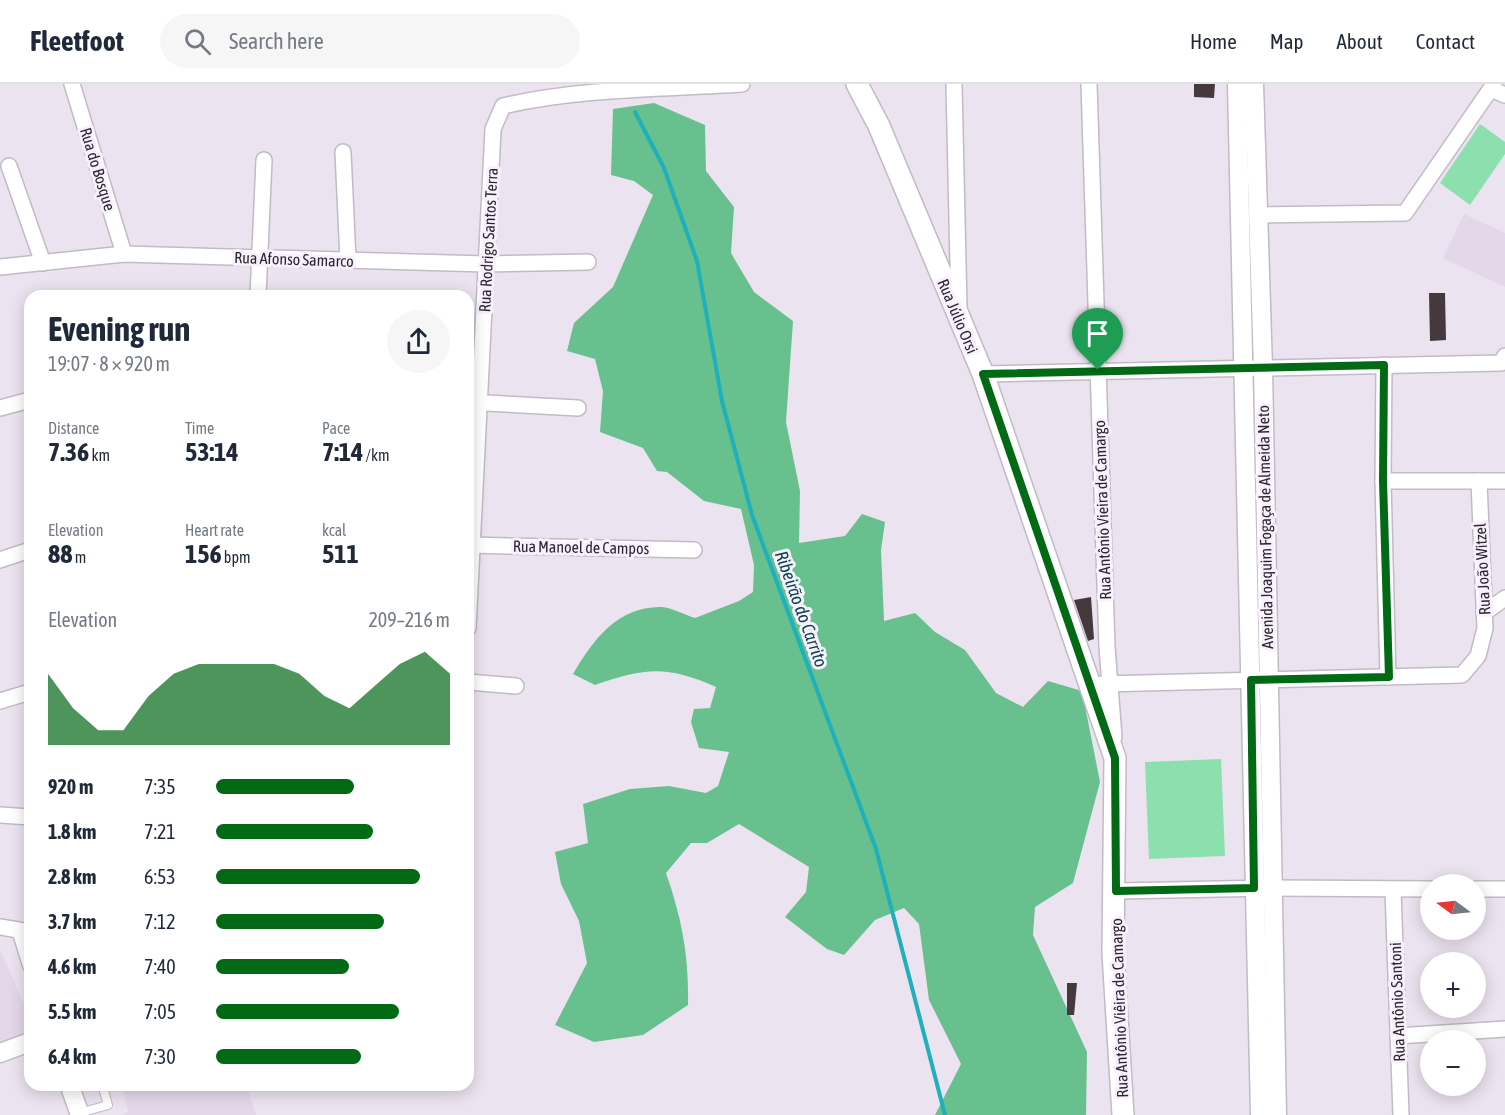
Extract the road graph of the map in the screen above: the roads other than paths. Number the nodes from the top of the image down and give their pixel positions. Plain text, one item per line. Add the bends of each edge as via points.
1 (72, 84) edge
2 (534, 84) edge
3 (742, 84) edge
4 (857, 84) edge
5 (954, 84) edge
6 (1089, 84) edge
7 (1237, 84) edge
8 (1254, 84) edge
9 (1497, 89) edge
10 (546, 96) junction
11 (343, 152) dead end
12 (264, 160) dead end
13 (9, 166) dead end
14 (1259, 215) junction
15 (124, 254) junction
16 (260, 257) junction
17 (348, 260) junction
18 (588, 262) dead end
19 (43, 263) junction
20 (486, 264) junction
21 (0, 267) edge
22 (258, 290) edge
23 (959, 318) junction
24 (1503, 360) edge
25 (1384, 365) junction
26 (1263, 368) junction
27 (1242, 369) junction
28 (1098, 370) junction
29 (983, 374) junction
30 (24, 402) edge
31 (474, 402) edge
32 (0, 408) edge
33 (578, 408) dead end
34 (1383, 481) junction
35 (1479, 481) junction
36 (1505, 481) edge
37 (474, 545) edge
38 (694, 550) dead end
39 (24, 552) edge
40 (0, 560) edge
41 (1505, 598) edge
42 (1484, 613) junction
43 (1107, 647) junction
44 (1389, 677) junction
45 (1095, 679) junction
46 (1259, 680) junction
47 (474, 682) edge
48 (516, 686) dead end
49 (24, 694) edge
50 (0, 701) edge
51 (1115, 758) joint
52 (0, 815) edge
53 (24, 817) edge
54 (1263, 888) junction
55 (1486, 889) edge
56 (1505, 889) edge
57 (1393, 890) junction
58 (1420, 890) edge
59 (1116, 891) junction
60 (0, 927) edge
61 (24, 931) edge
62 (1505, 1029) edge
63 (1398, 1036) junction
64 (24, 1044) edge
65 (0, 1053) edge
66 (72, 1091) edge
67 (104, 1091) edge
68 (80, 1114) edge
69 (1124, 1115) edge
70 (1260, 1115) edge
71 (1277, 1115) edge
72 (1401, 1115) edge

1 - 15 street, Rua do Bosque
2 - 10 street
3 - 10 street, Rua Rodrigo Santos Terra
4 - 23 main road, Rua Júlio Orsi via 879,126
5 - 23 street
6 - 28 street, Rua Antônio Vieira de Camargo
7 - 27 street, Avenida Joaquim Fogaça de Almeida Neto
8 - 14 street, Avenida Joaquim Fogaça de Almeida Neto
9 - 14 street via 1405,213
10 - 20 street, Rua Rodrigo Santos Terra via 503,106 493,129
11 - 17 street
12 - 16 street
13 - 19 street
14 - 26 street, Avenida Joaquim Fogaça de Almeida Neto
15 - 16 street, Rua Afonso Samarco
15 - 19 street, Rua Afonso Samarco
16 - 17 street, Rua Afonso Samarco
16 - 22 street
17 - 20 street, Rua Afonso Samarco
18 - 20 street, Rua Afonso Samarco
19 - 21 street, Rua Afonso Samarco
20 - 31 street, Rua Rodrigo Santos Terra
23 - 29 main road, Rua Júlio Orsi
24 - 25 street
25 - 26 street
25 - 34 street
26 - 27 street
26 - 46 street, Avenida Joaquim Fogaça de Almeida Neto
27 - 28 street
27 - 46 street, Avenida Joaquim Fogaça de Almeida Neto
28 - 29 street
28 - 43 street, Rua Antônio Vieira de Camargo
29 - 45 main road, Rua Júlio Orsi
30 - 32 street
31 - 33 street
34 - 35 street
34 - 44 street
35 - 36 street
35 - 42 street, Rua João Witzel
37 - 38 street, Rua Manoel de Campos
39 - 40 street
41 - 42 street
42 - 44 street, Rua João Witzel via 1485,628 1478,656 1462,675
43 - 45 street, Rua Antônio Vieira de Camargo
43 - 45 street
44 - 46 street
45 - 46 street
45 - 51 main road, Rua Júlio Orsi
46 - 54 street, Avenida Joaquim Fogaça de Almeida Neto
47 - 48 street
49 - 50 street
51 - 59 main road, Rua Antônio Viêira de Camargo
52 - 53 street
54 - 57 street
54 - 59 street
54 - 70 street, Avenida Joaquim Fogaça de Almeida Neto
54 - 71 street, Avenida Joaquim Fogaça de Almeida Neto
55 - 56 street
57 - 58 street
57 - 63 street, Rua Antônio Santoni
59 - 69 main road, Rua Antônio Viêira de Camargo via 1113,953
60 - 61 street
62 - 63 street
63 - 72 street, Rua Antônio Santoni
64 - 65 street
66 - 68 street
67 - 68 lane via 108,1106

